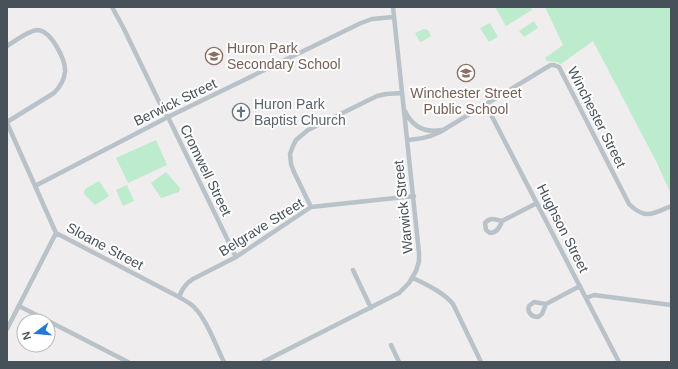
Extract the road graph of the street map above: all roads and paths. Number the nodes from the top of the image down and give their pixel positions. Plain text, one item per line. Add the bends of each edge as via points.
1 (112, 7) edge
2 (393, 7) edge
3 (394, 16) junction
4 (7, 46) edge
5 (402, 93) junction
6 (486, 105) junction
7 (403, 107) junction
8 (168, 117) junction
9 (7, 123) edge
10 (445, 128) junction
11 (407, 140) junction
12 (35, 186) junction
13 (414, 196) junction
14 (537, 203) junction
15 (671, 206) edge
16 (311, 207) junction
17 (502, 221) dead end
18 (56, 233) junction
19 (236, 257) junction
20 (353, 270) dead end
21 (413, 278) junction
22 (580, 286) junction
23 (179, 297) junction
24 (586, 298) junction
25 (546, 304) dead end
26 (671, 305) edge
27 (19, 306) junction
28 (371, 308) junction
29 (7, 329) edge
30 (391, 345) dead end
31 (128, 362) edge
32 (224, 362) edge
33 (263, 362) edge
34 (399, 362) edge
35 (481, 362) edge
36 (619, 362) edge

1 - 8 street, Cromwell Street
2 - 3 street, Warwick Street
3 - 5 street, Warwick Street
3 - 8 street, Berwick Street via 361,23
4 - 9 street via 33,31 44,31 61,56 65,70 63,81 54,93
5 - 7 street, Warwick Street
5 - 16 street via 377,96 308,130 296,140 290,154 291,164
6 - 10 street, Winchester Street
6 - 14 street, Hughson Street
6 - 15 street, Winchester Street via 551,65 556,65 629,204 646,214
7 - 10 street via 409,118 421,129 436,131
7 - 11 street, Warwick Street
8 - 12 street, Berwick Street
8 - 19 street, Cromwell Street
9 - 12 street, Sloane Street
10 - 11 street, Winchester Street via 432,136
11 - 13 street, Warwick Street
12 - 18 street, Sloane Street
13 - 16 street, Belgrave Street
13 - 21 street, Warwick Street via 419,253 418,266
14 - 17 street
14 - 22 street, Hughson Street
16 - 19 street, Belgrave Street
18 - 23 street, Sloane Street
18 - 27 street
19 - 23 street, Belgrave Street via 187,282
20 - 28 street
21 - 28 street, Warwick Street via 399,293
21 - 35 street via 448,298 453,304
22 - 24 street, Hughson Street
22 - 25 street
23 - 32 street, Sloane Street via 193,306 202,317
24 - 26 street via 594,295
24 - 36 street, Hughson Street
27 - 29 street
27 - 31 street
28 - 33 street, Warwick Street
30 - 34 street

